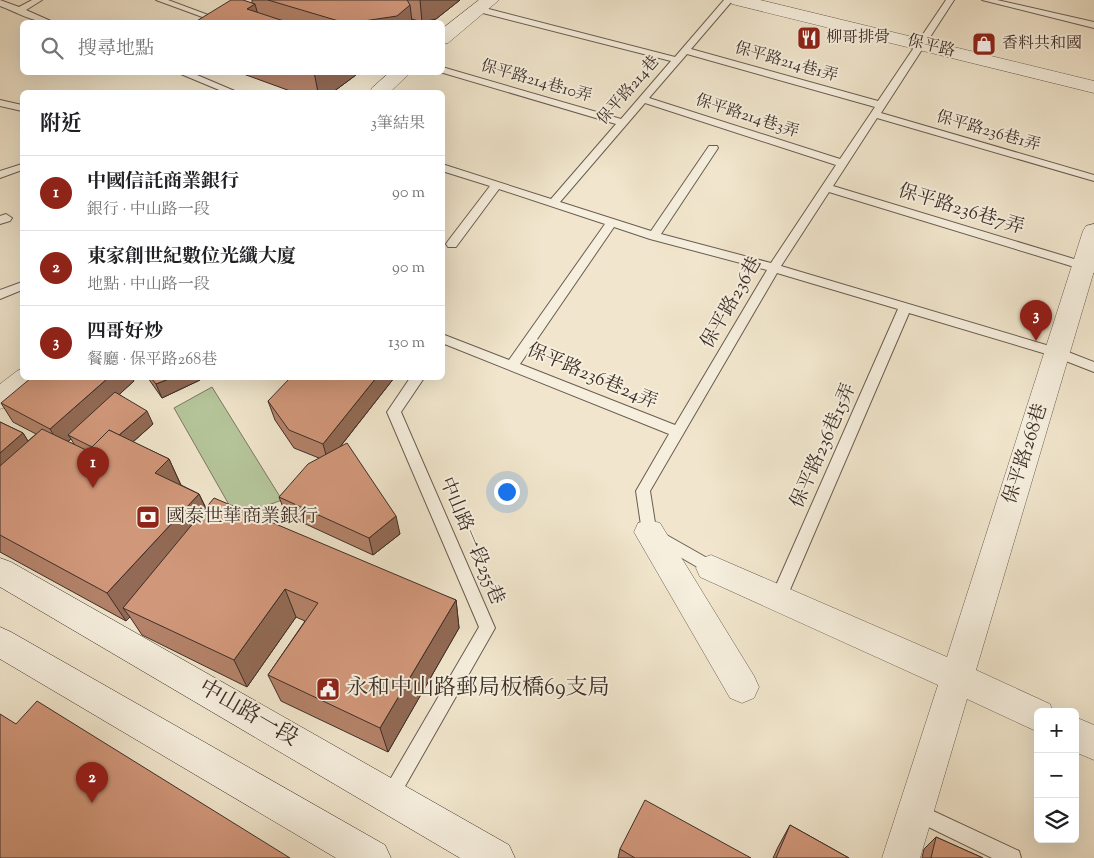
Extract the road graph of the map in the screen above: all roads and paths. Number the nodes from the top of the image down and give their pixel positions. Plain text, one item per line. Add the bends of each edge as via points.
1 (38, 0) edge
2 (160, 0) edge
3 (729, 0) edge
4 (738, 0) edge
5 (950, 0) edge
6 (986, 0) edge
7 (0, 3) edge
8 (484, 5) edge
9 (18, 11) junction
10 (43, 20) edge
11 (217, 20) edge
12 (1094, 25) edge
13 (445, 35) edge
14 (922, 44) junction
15 (684, 50) junction
16 (676, 60) junction
17 (445, 71) edge
18 (188, 75) edge
19 (399, 75) edge
20 (1094, 87) edge
21 (226, 90) edge
22 (381, 90) edge
23 (642, 99) junction
24 (0, 103) edge
25 (20, 108) edge
26 (877, 110) junction
27 (621, 122) junction
28 (713, 148) dead end
29 (842, 163) junction
30 (0, 164) edge
31 (445, 168) edge
32 (19, 169) edge
33 (0, 175) edge
34 (1094, 178) edge
35 (497, 185) junction
36 (827, 188) junction
37 (552, 203) junction
38 (612, 222) junction
39 (1094, 231) edge
40 (654, 236) junction
41 (452, 244) dead end
42 (1089, 267) edge
43 (774, 268) junction
44 (20, 287) edge
45 (0, 295) edge
46 (905, 307) junction
47 (445, 340) edge
48 (1058, 354) junction
49 (512, 366) junction
50 (1094, 367) edge
51 (24, 380) edge
52 (416, 380) edge
53 (0, 399) edge
54 (678, 432) junction
55 (649, 532) junction
56 (711, 568) joint
57 (0, 571) edge
58 (778, 599) junction
59 (0, 642) edge
60 (956, 677) junction
61 (742, 687) dead end
62 (1034, 714) edge
63 (1079, 736) edge
64 (1094, 743) edge
65 (390, 796) junction
66 (914, 812) junction
67 (372, 858) edge
68 (496, 858) edge
69 (901, 858) edge
70 (1012, 858) edge

1 - 9 lane
2 - 11 lane
3 - 15 lane, 保平路214巷
4 - 14 street, 保平路
5 - 14 lane, 保平路236巷
6 - 12 lane
7 - 9 lane
8 - 13 street
8 - 16 lane
9 - 10 lane
14 - 20 street, 保平路
14 - 26 lane, 保平路236巷
15 - 16 lane, 保平路214巷
15 - 26 lane, 保平路214巷1弄
16 - 23 lane, 保平路214巷
17 - 27 lane, 保平路214巷10弄
18 - 21 lane
19 - 22 street
23 - 27 lane, 保平路214巷
23 - 29 lane, 保平路214巷3弄
24 - 25 lane
26 - 29 lane, 保平路236巷
26 - 34 lane, 保平路236巷1弄
27 - 37 lane, 保平路214巷
28 - 40 lane
29 - 36 lane, 保平路236巷
30 - 32 lane
31 - 35 lane
32 - 33 lane
35 - 37 lane
35 - 41 lane
36 - 42 lane, 保平路236巷7弄
36 - 43 lane, 保平路236巷
37 - 38 lane
38 - 40 lane
38 - 49 lane, 保平路236巷24弄
39 - 42 street, 保平路268巷
40 - 43 lane
42 - 48 street, 保平路268巷
43 - 46 lane
43 - 54 lane, 保平路236巷
44 - 45 lane
46 - 48 lane
46 - 58 lane, 保平路236巷15弄
47 - 49 lane
48 - 50 lane
48 - 60 street, 保平路268巷
49 - 54 lane, 保平路236巷24弄
51 - 53 street
52 - 65 lane, 中山路一段255巷 via 394,412 487,628
54 - 55 lane, 保平路236巷 via 643,491
55 - 56 lane
55 - 61 street
56 - 58 street
57 - 65 street, 中山路一段
58 - 60 street
59 - 67 street
60 - 62 street
60 - 66 street, 保平路268巷
63 - 64 street
65 - 68 street, 中山路一段
66 - 69 street, 保平路268巷
66 - 70 lane

